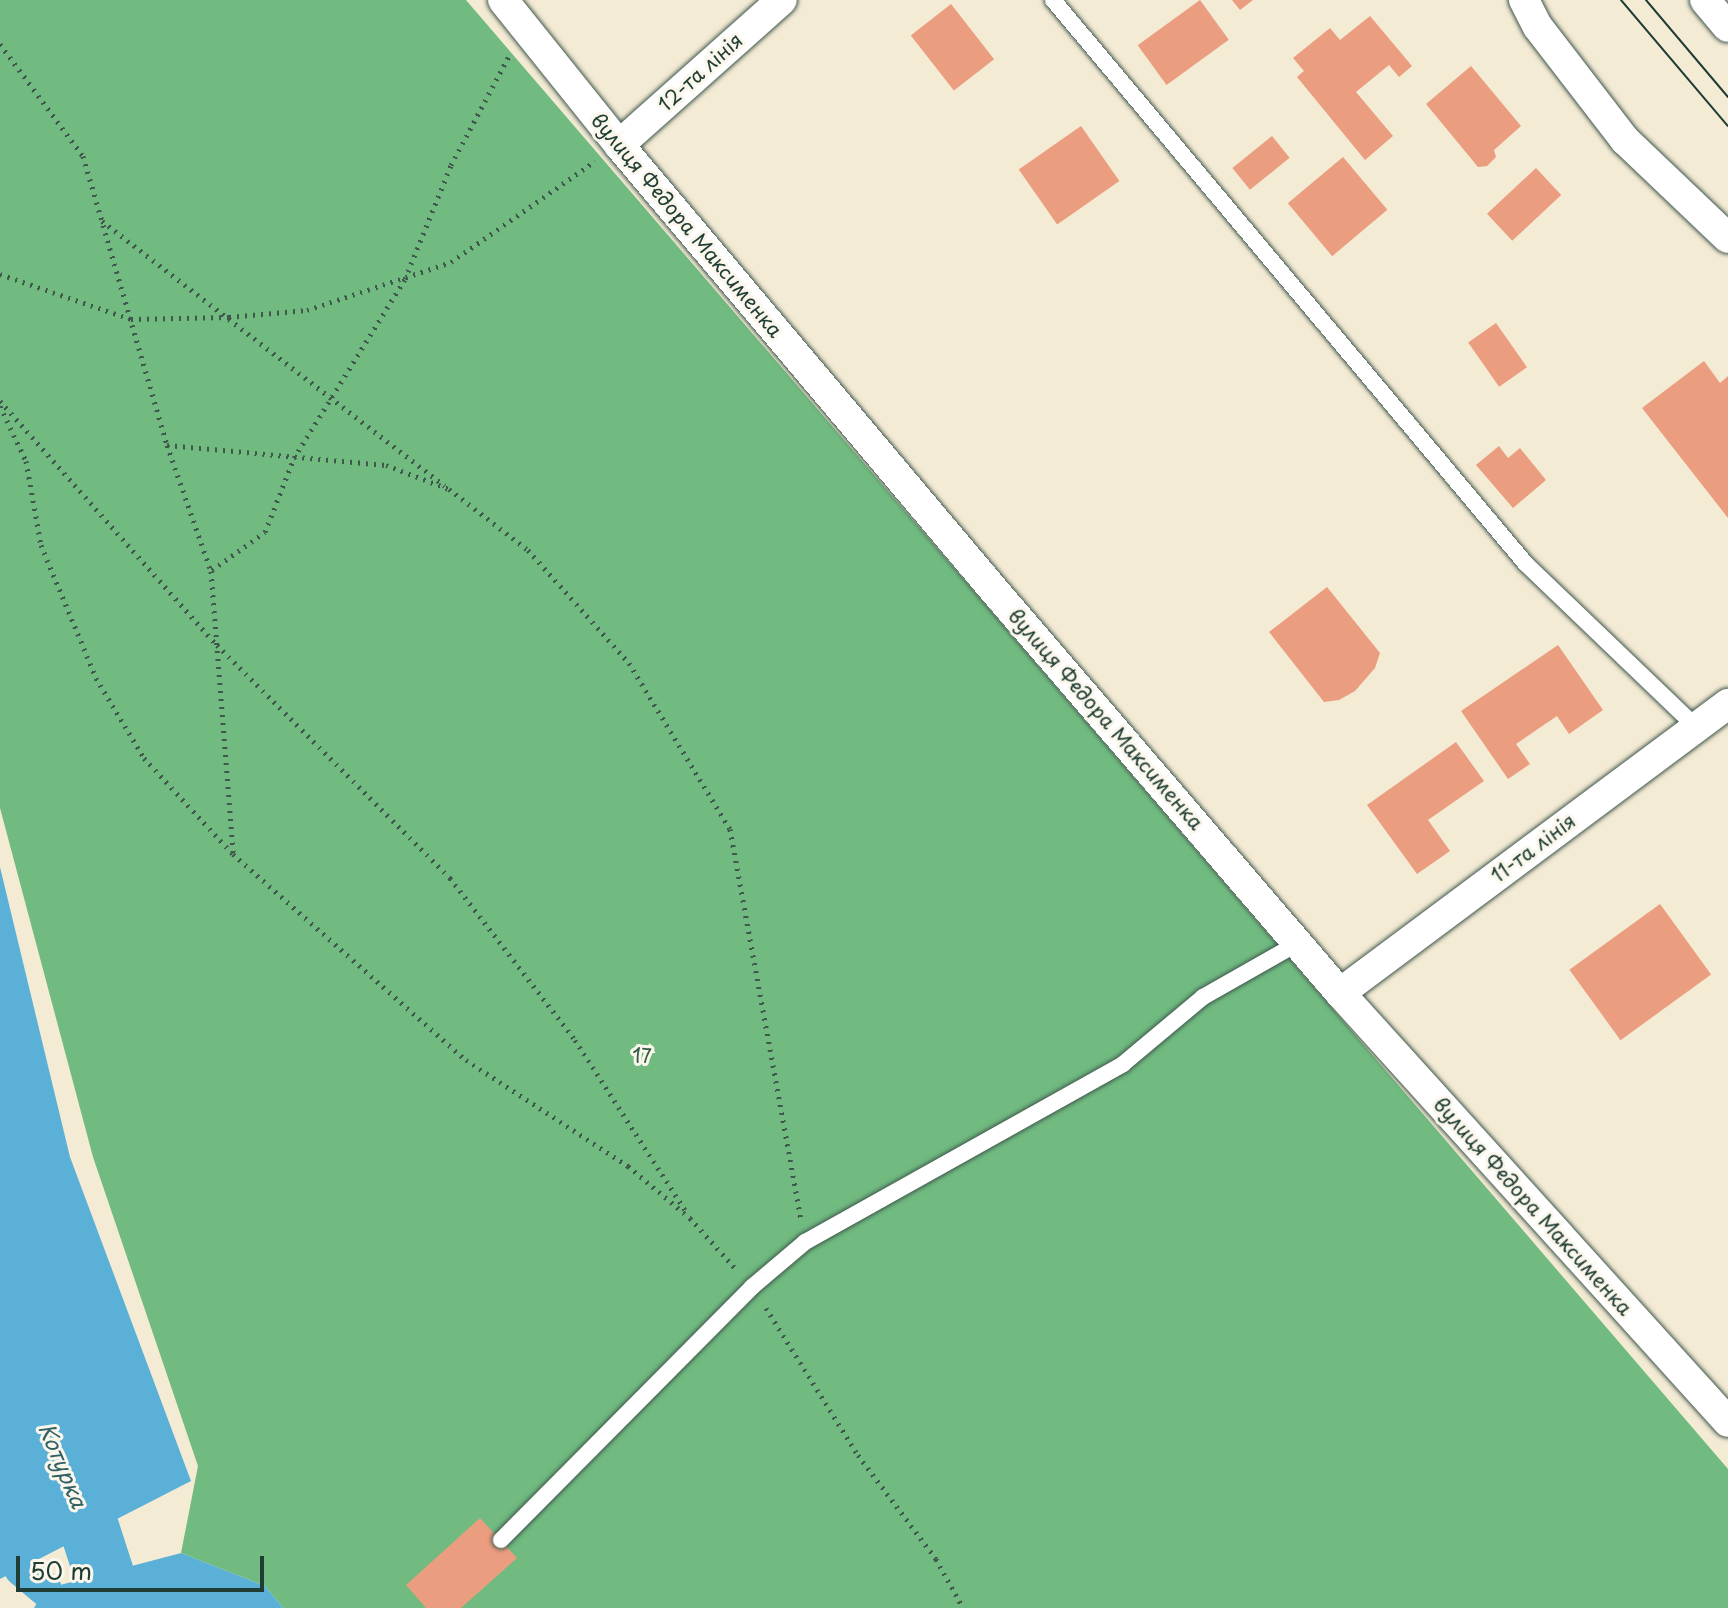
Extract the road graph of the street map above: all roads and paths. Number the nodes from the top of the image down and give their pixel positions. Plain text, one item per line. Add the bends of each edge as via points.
1 (503, 0) edge
2 (782, 0) edge
3 (1053, 0) edge
4 (1524, 0) edge
5 (1705, 0) edge
6 (525, 27) junction
7 (1728, 27) edge
8 (0, 44) edge
9 (619, 145) junction
10 (102, 221) junction
11 (1728, 238) edge
12 (0, 274) edge
13 (405, 279) junction
14 (229, 317) junction
15 (131, 319) junction
16 (331, 398) junction
17 (0, 404) edge
18 (167, 445) junction
19 (294, 458) junction
20 (449, 489) junction
21 (211, 571) junction
22 (217, 645) junction
23 (1728, 704) edge
24 (1695, 726) junction
25 (233, 854) junction
26 (1300, 942) junction
27 (1340, 993) junction
28 (690, 1218) junction
29 (805, 1242) junction
30 (752, 1287) junction
31 (1728, 1422) edge
32 (501, 1540) dead end
33 (963, 1608) edge

1 - 6 street, вулиця Федора Максименка
2 - 9 street, 12-та лінія
3 - 24 lane via 1525,563
4 - 11 street via 1538,27 1625,140
5 - 7 street
6 - 9 street, вулиця Федора Максименка
6 - 13 path via 451,165
8 - 10 path via 83,156
9 - 13 path via 451,262
9 - 26 street, вулиця Федора Максименка via 993,589
10 - 14 path
10 - 15 path
12 - 15 path
13 - 14 path via 307,310
13 - 16 path
14 - 15 path
14 - 16 path
15 - 18 path
16 - 19 path
16 - 20 path
17 - 22 path
17 - 25 path via 26,461 41,545 96,678 144,758
18 - 19 path
18 - 21 path
19 - 20 path via 386,465
19 - 21 path via 265,532
20 - 29 path via 528,550 629,663 730,829
21 - 22 path
22 - 25 path
22 - 28 path via 450,878 575,1040
23 - 24 street, 11-та лінія
24 - 27 street, 11-та лінія
25 - 28 path via 466,1060 628,1166
26 - 27 street, вулиця Федора Максименка
26 - 29 lane via 1203,997 1123,1064
27 - 31 street, вулиця Федора Максименка
28 - 30 path
29 - 30 lane
30 - 32 lane
30 - 33 path via 858,1455 936,1559

